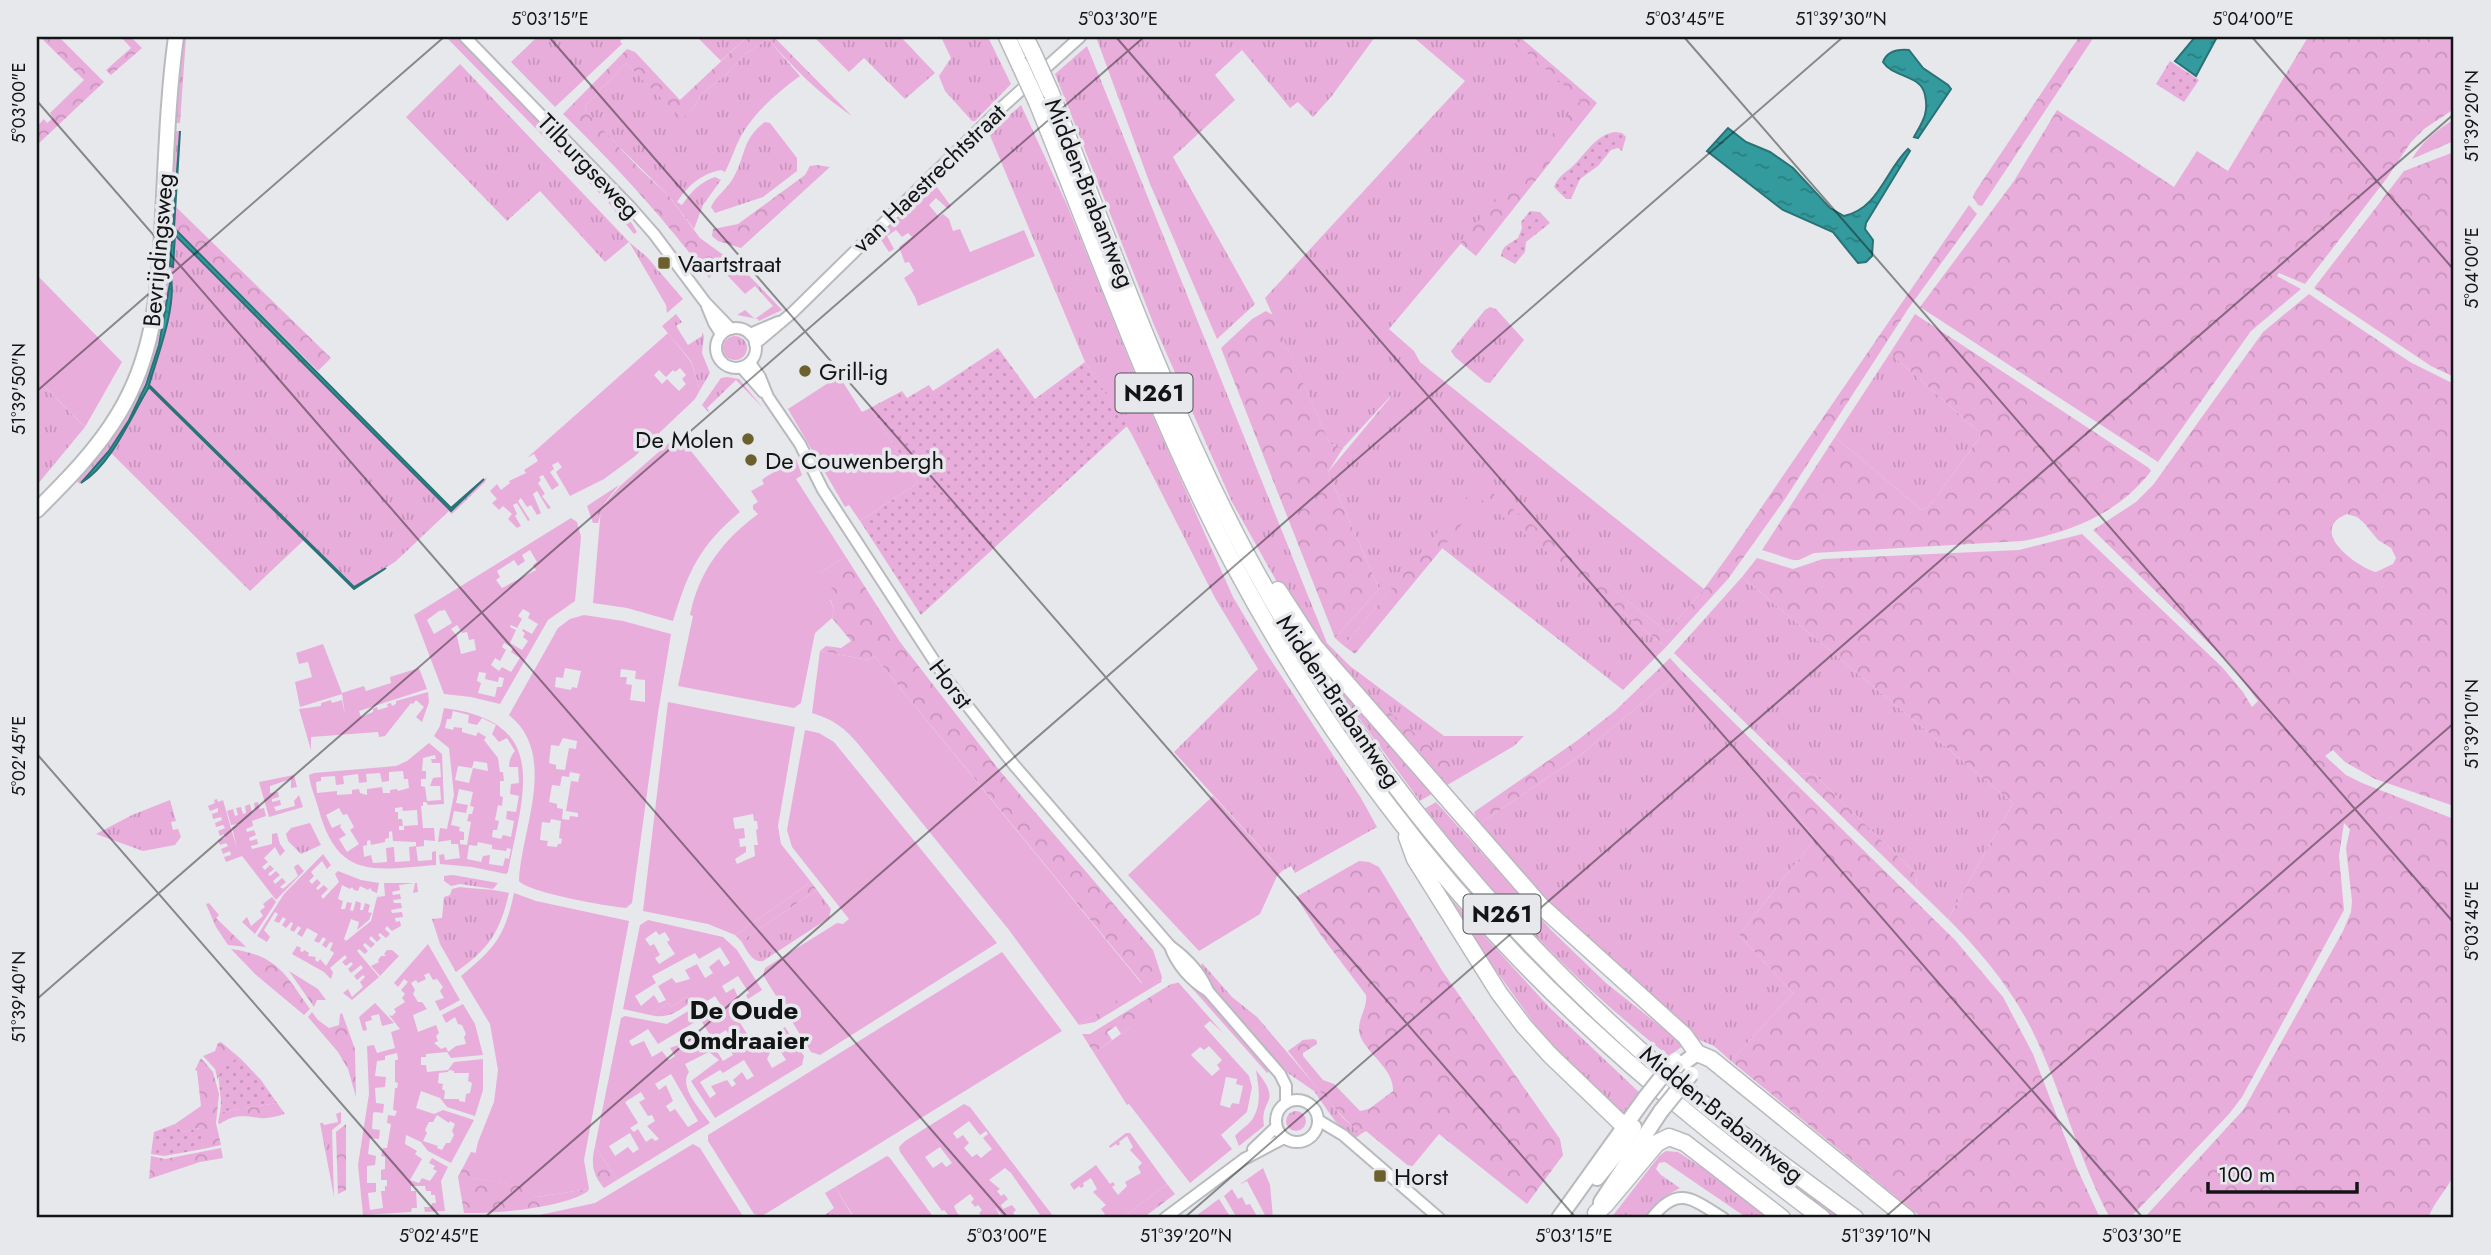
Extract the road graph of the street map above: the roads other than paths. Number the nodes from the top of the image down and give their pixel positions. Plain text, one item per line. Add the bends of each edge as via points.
1 (176, 37) edge
2 (465, 37) edge
3 (1007, 37) edge
4 (1025, 37) edge
5 (1080, 37) edge
6 (726, 332) junction
7 (753, 339) junction
8 (746, 365) junction
9 (37, 510) edge
10 (1235, 532) junction
11 (1401, 822) junction
12 (1697, 1053) junction
13 (1682, 1066) junction
14 (1291, 1102) junction
15 (1652, 1104) junction
16 (1318, 1120) junction
17 (1276, 1127) junction
18 (1625, 1131) junction
19 (1338, 1132) junction
20 (1314, 1133) junction
21 (1284, 1138) junction
22 (1244, 1159) junction
23 (1593, 1215) edge
24 (1165, 1218) edge
25 (1439, 1218) edge
26 (1559, 1218) edge
27 (1652, 1218) edge
28 (1723, 1218) edge
29 (1782, 1218) edge
30 (1822, 1218) edge
31 (1856, 1218) edge
32 (1908, 1218) edge

1 - 9 main road, Bevrijdingsweg via 159,282 148,349 106,433
2 - 6 street, Tilburgseweg via 632,209
3 - 11 highway, Midden-Brabantweg / N261, bridge via 1169,430 1226,549 1303,681
4 - 10 highway, Midden-Brabantweg / N261, bridge via 1156,359
5 - 7 street, van Haestrechtstraat via 1000,108 792,313
6 - 7 street via 738,328
6 - 8 street via 718,339 720,361 729,367
7 - 8 street via 755,354
8 - 14 street, Horst via 760,377 823,490 944,676 1170,946 1174,958 1280,1074
10 - 12 highway, N261 via 1315,647 1499,860 1541,906 1685,1036
10 - 31 highway, Midden-Brabantweg / N261 via 1295,639 1358,736 1415,813 1511,925 1660,1068
11 - 18 highway, N261 via 1415,859 1499,993 1550,1055
11 - 30 highway, Midden-Brabantweg / N261 via 1572,1012 1683,1110
12 - 13 main road via 1697,1062
12 - 13 main road via 1682,1054
12 - 32 highway, N261
13 - 15 main road, bridge
13 - 15 main road, bridge
14 - 16 street via 1306,1102
14 - 17 street via 1277,1113
15 - 18 main road
15 - 23 main road via 1626,1161
16 - 19 street
16 - 20 street
17 - 21 street
17 - 22 street
18 - 26 main road
19 - 20 street
19 - 25 street
20 - 21 street via 1303,1141
21 - 22 street
22 - 24 street
23 - 29 highway via 1657,1143 1669,1137 1685,1143
27 - 28 street via 1671,1200 1684,1197

